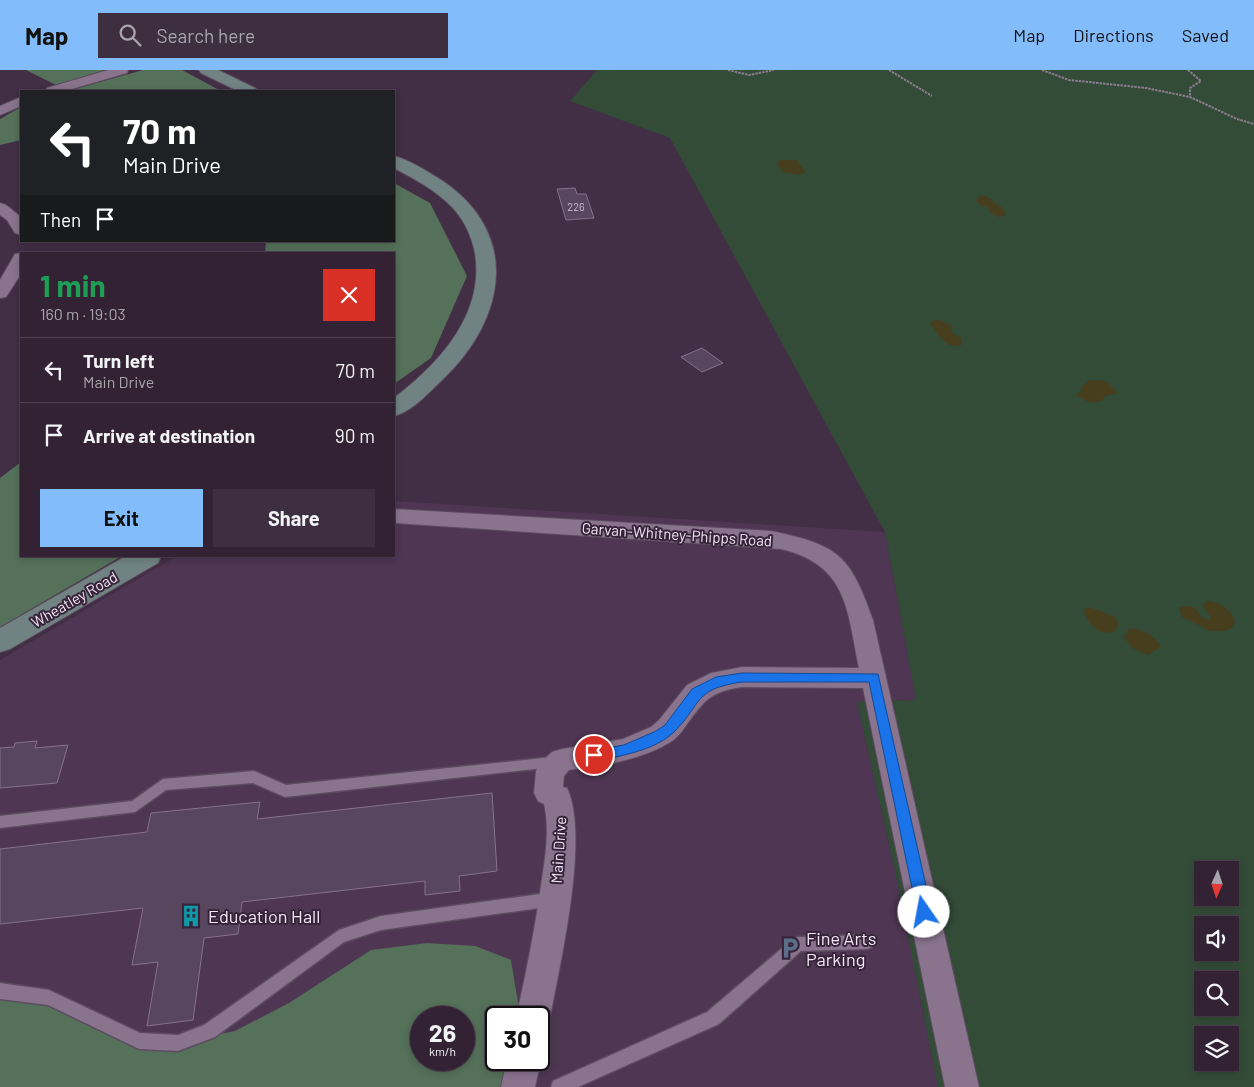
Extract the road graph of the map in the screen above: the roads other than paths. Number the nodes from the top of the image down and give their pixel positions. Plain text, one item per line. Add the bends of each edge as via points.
1 (122, 70) edge
2 (206, 70) edge
3 (55, 90) edge
4 (248, 90) edge
5 (20, 101) edge
6 (0, 111) edge
7 (395, 162) edge
8 (0, 208) edge
9 (20, 228) edge
10 (20, 260) edge
11 (0, 293) edge
12 (395, 408) edge
13 (395, 516) edge
14 (146, 557) edge
15 (0, 641) edge
16 (874, 678) junction
17 (562, 760) junction
18 (0, 822) edge
19 (554, 899) junction
20 (867, 942) dead end
21 (0, 990) edge
22 (535, 1006) edge
23 (522, 1071) edge
24 (518, 1087) edge
25 (559, 1087) edge
26 (962, 1087) edge

1 - 3 street
2 - 4 main road
5 - 6 street
7 - 12 main road via 446,191 467,212 484,242 488,266 486,291 477,317 462,342 444,368
8 - 9 street via 13,217
10 - 11 street
13 - 16 street, Garvan-Whitney-Phipps Road via 771,539 791,543 818,554 845,577 862,620
14 - 15 main road, Wheatley Road
16 - 17 street via 742,677 720,680 696,692 661,735 626,750
16 - 26 street, Garvan-Whitney-Phipps Road
17 - 18 lane via 285,791 254,777 163,785 134,806
17 - 19 street, Main Drive via 550,771 548,793 557,797 561,804
19 - 21 lane via 381,923 339,937 209,1031 178,1043 139,1041 49,998
19 - 22 street, Main Drive
20 - 25 lane via 798,944 713,1018
23 - 24 street

